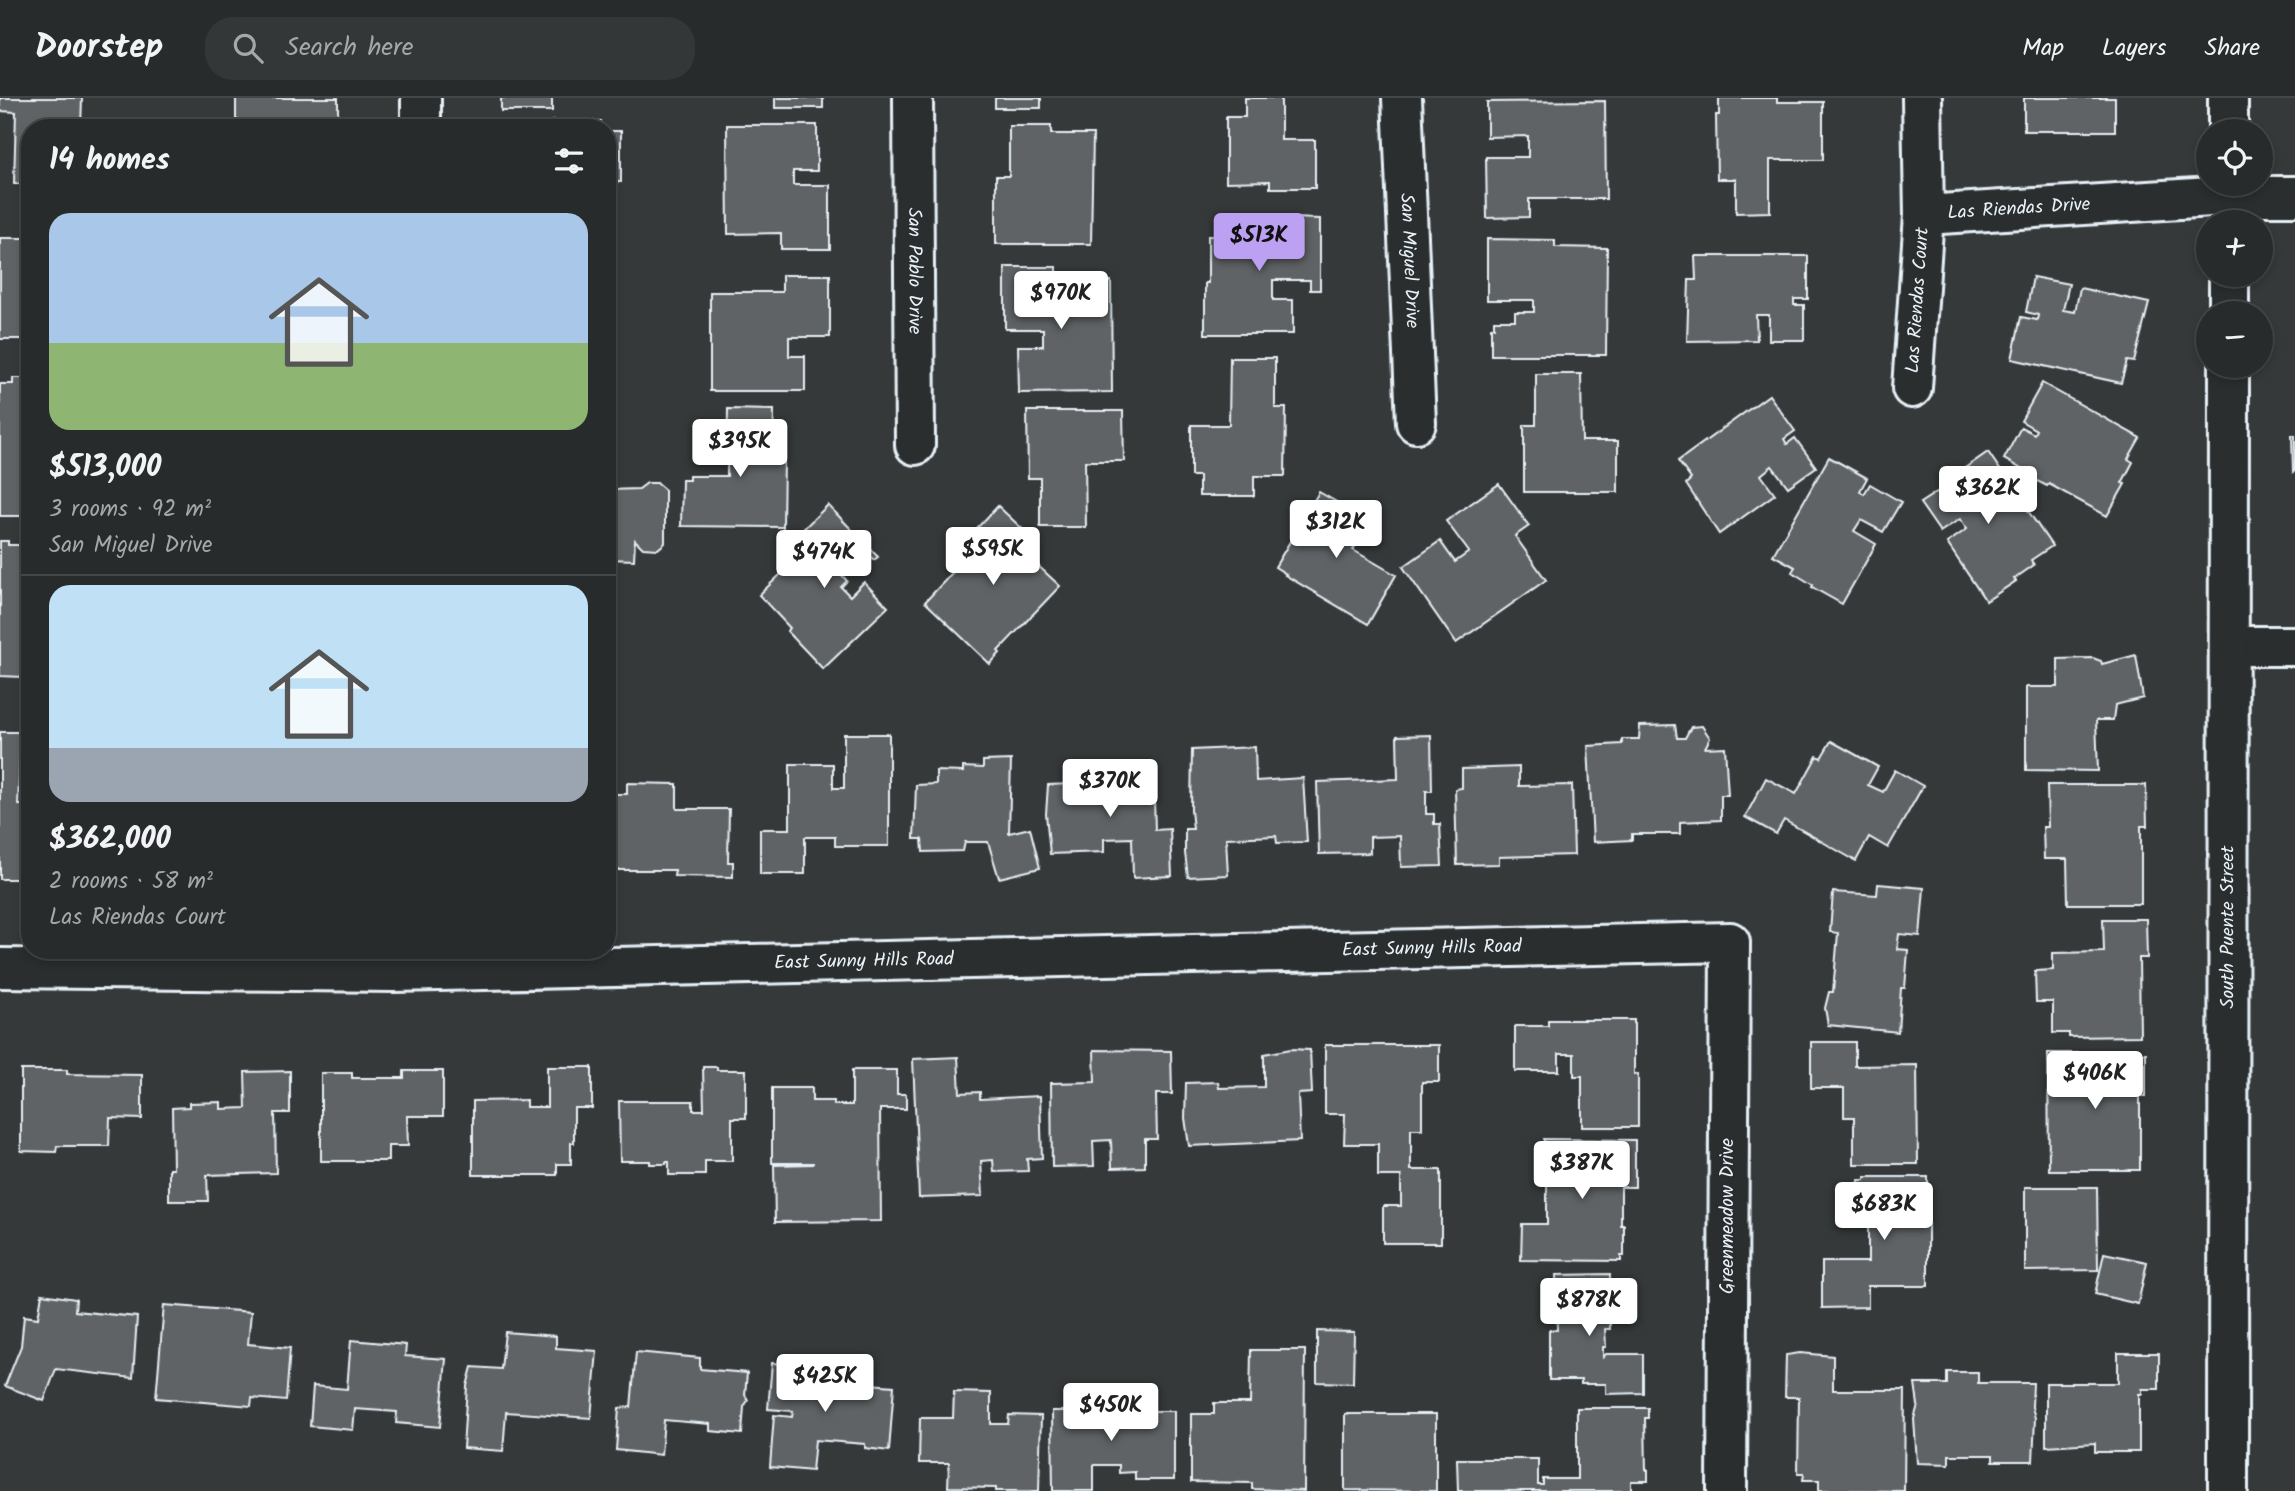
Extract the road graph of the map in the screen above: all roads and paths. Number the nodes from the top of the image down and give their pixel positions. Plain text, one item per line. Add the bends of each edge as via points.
1 (421, 98) edge
2 (914, 98) edge
3 (1402, 98) edge
4 (1922, 98) edge
5 (2228, 98) edge
6 (421, 119) edge
7 (2228, 119) edge
8 (2295, 196) edge
9 (2228, 201) edge
10 (1924, 215) junction
11 (2229, 378) edge
12 (1912, 388) dead end
13 (1416, 423) dead end
14 (915, 445) dead end
15 (2230, 646) junction
16 (2295, 646) edge
17 (1730, 942) joint
18 (0, 968) edge
19 (1727, 1491) edge
20 (2228, 1491) edge

1 - 6 street
2 - 14 street, San Pablo Drive
3 - 13 street, San Miguel Drive
4 - 10 street, Las Riendas Drive
5 - 7 street
8 - 9 street, Las Riendas Drive
9 - 10 street, Las Riendas Drive
10 - 12 street, Las Riendas Court
11 - 15 street, South Puente Street
15 - 16 street
15 - 20 street, South Puente Street
17 - 18 street, East Sunny Hills Road via 394,972
17 - 19 street, Greenmeadow Drive

